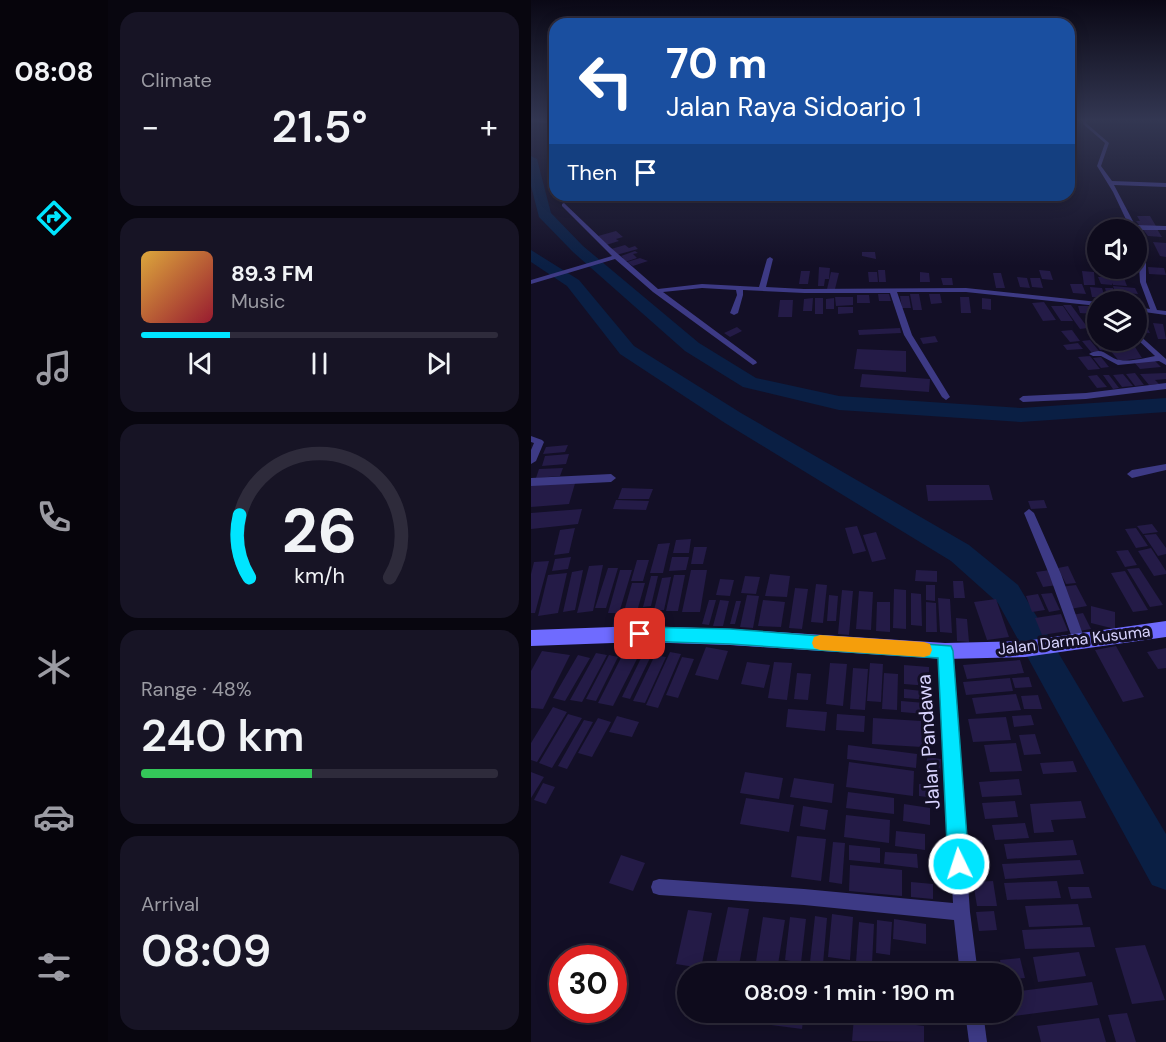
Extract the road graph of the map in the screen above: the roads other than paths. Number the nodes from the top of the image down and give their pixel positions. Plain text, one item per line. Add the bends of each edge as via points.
1 (1101, 169) edge
2 (1111, 183) junction
3 (1166, 185) edge
4 (564, 205) dead end
5 (1129, 219) edge
6 (1147, 228) edge
7 (1166, 228) edge
8 (612, 258) junction
9 (770, 259) dead end
10 (1143, 279) edge
11 (531, 282) edge
12 (739, 289) junction
13 (762, 290) junction
14 (893, 290) junction
15 (655, 291) junction
16 (1087, 303) edge
17 (1147, 310) edge
18 (1153, 311) junction
19 (734, 313) dead end
20 (1166, 313) edge
21 (1147, 345) edge
22 (1093, 354) dead end
23 (1163, 360) edge
24 (753, 363) dead end
25 (1166, 386) edge
26 (946, 397) dead end
27 (1023, 399) dead end
28 (531, 439) edge
29 (531, 461) edge
30 (1166, 467) edge
31 (1132, 474) dead end
32 (611, 478) dead end
33 (531, 482) edge
34 (1029, 513) dead end
35 (1166, 629) edge
36 (531, 638) edge
37 (1080, 643) junction
38 (945, 651) junction
39 (659, 887) dead end
40 (962, 912) junction
41 (968, 963) edge
42 (975, 1023) edge
43 (978, 1042) edge

1 - 2 street
2 - 3 street
2 - 5 street
4 - 8 street
6 - 7 street
8 - 11 street
8 - 15 street
9 - 13 street
10 - 18 street
12 - 13 street
12 - 15 street via 702,286
12 - 19 street
13 - 14 street
14 - 16 street via 966,290
14 - 26 street via 909,335
15 - 24 street
17 - 18 street
18 - 20 street
21 - 23 street
22 - 23 street via 1103,354 1118,363
25 - 27 street
28 - 29 street via 539,442
30 - 31 street
32 - 33 street
34 - 37 street
35 - 37 street, Jalan Darma Kusuma
36 - 38 street, Jalan Darma Kusuma via 640,634
37 - 38 street, Jalan Darma Kusuma
38 - 40 street, Jalan Pandawa
39 - 40 street
40 - 41 street, Jalan Pandawa
42 - 43 street

